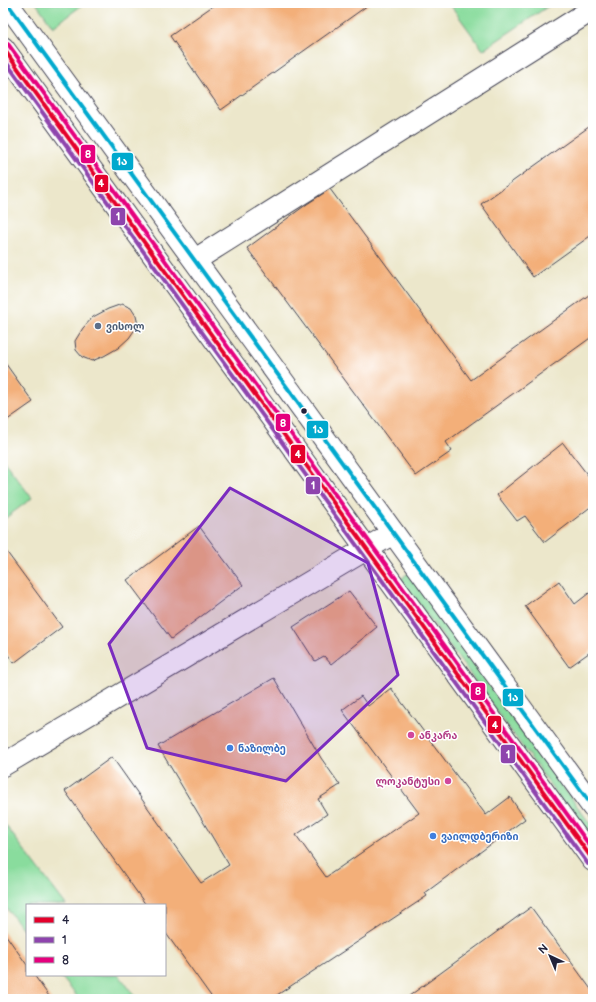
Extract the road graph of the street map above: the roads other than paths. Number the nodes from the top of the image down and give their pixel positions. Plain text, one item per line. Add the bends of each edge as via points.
1 (7, 3) edge
2 (593, 9) edge
3 (3, 48) edge
4 (195, 260) junction
5 (393, 533) junction
6 (366, 549) junction
7 (3, 765) edge
8 (593, 807) edge
9 (593, 860) edge

1 - 4 main road
2 - 4 main road
3 - 6 main road
4 - 5 main road
5 - 6 main road
5 - 8 main road
6 - 7 main road
6 - 9 main road

